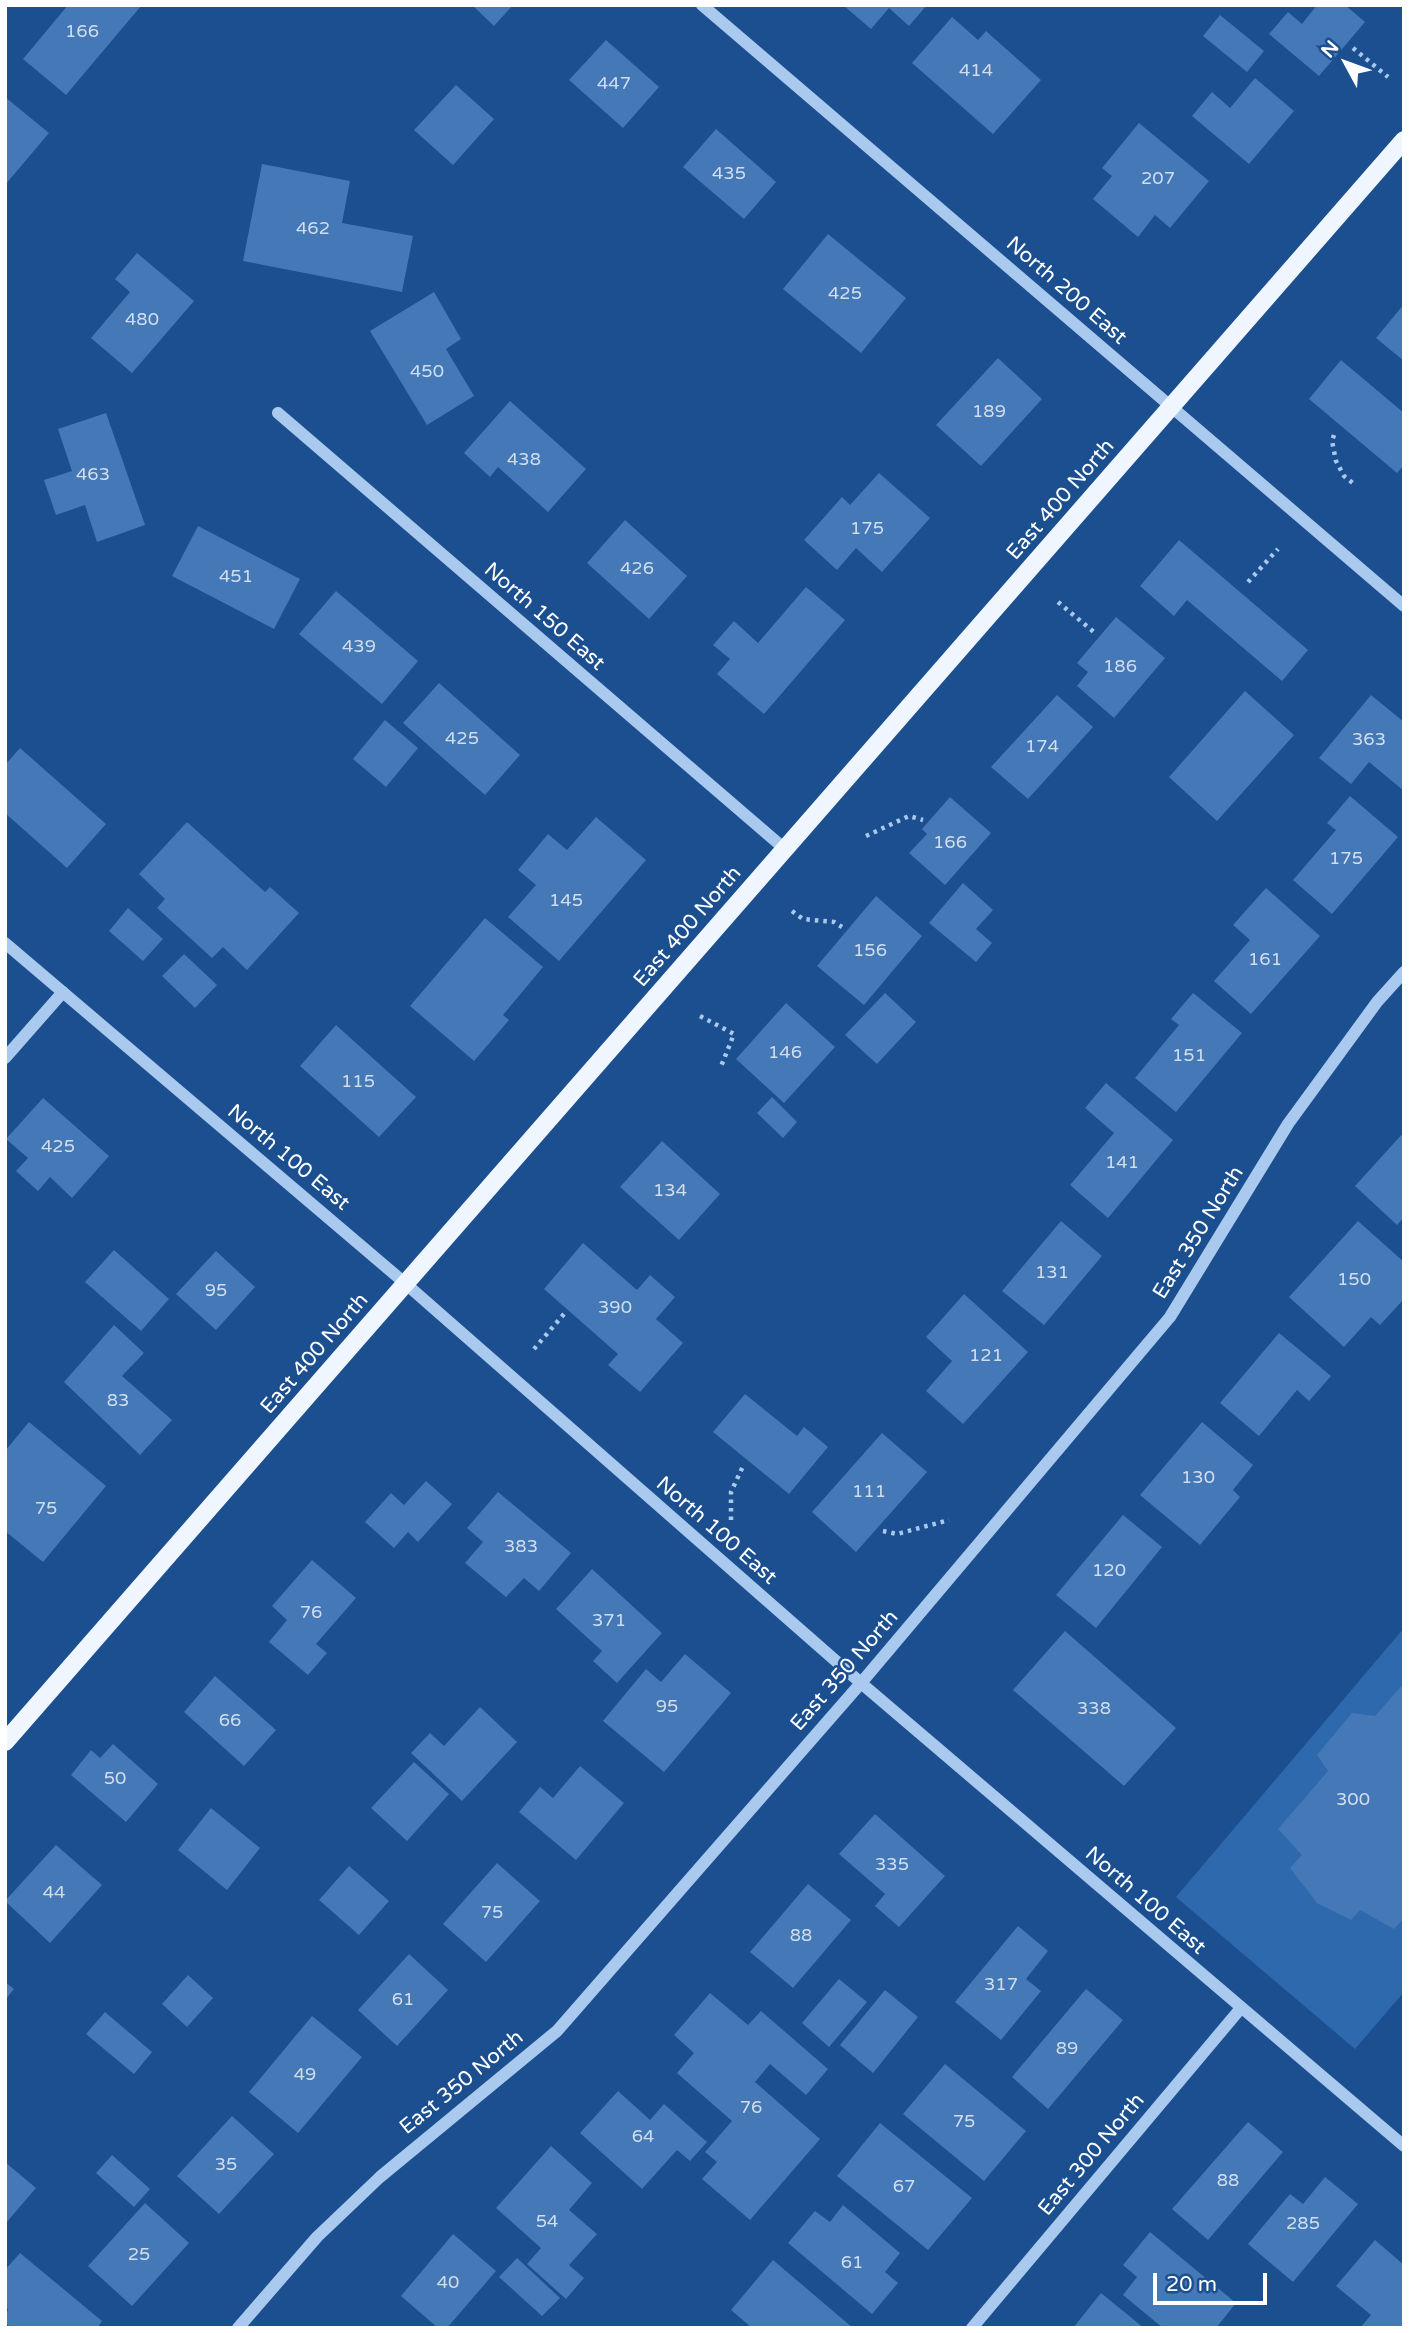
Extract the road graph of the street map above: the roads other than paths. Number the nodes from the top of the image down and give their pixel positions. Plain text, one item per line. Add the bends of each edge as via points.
1 (702, 5) edge
2 (1404, 140) edge
3 (1172, 407) junction
4 (278, 413) dead end
5 (1404, 606) edge
6 (786, 850) junction
7 (5, 943) edge
8 (1404, 972) edge
9 (63, 992) junction
10 (5, 1058) edge
11 (406, 1284) junction
12 (861, 1683) junction
13 (5, 1742) edge
14 (1241, 2008) junction
15 (1404, 2146) edge
16 (238, 2328) edge
17 (972, 2328) edge

1 - 3 street, North 200 East
2 - 3 main road, East 400 North
3 - 5 street, North 200 East
3 - 6 main road, East 400 North
4 - 6 street, North 150 East
6 - 11 main road, East 400 North
7 - 9 street, North 100 East
8 - 12 street, East 350 North via 1288,1124 1170,1317
9 - 10 street
9 - 11 street, North 100 East
11 - 12 street, North 100 East
11 - 13 main road, East 400 North
12 - 14 street, North 100 East
12 - 16 street, East 350 North via 556,2031 380,2177 317,2237
14 - 15 street, North 100 East
14 - 17 street, East 300 North

